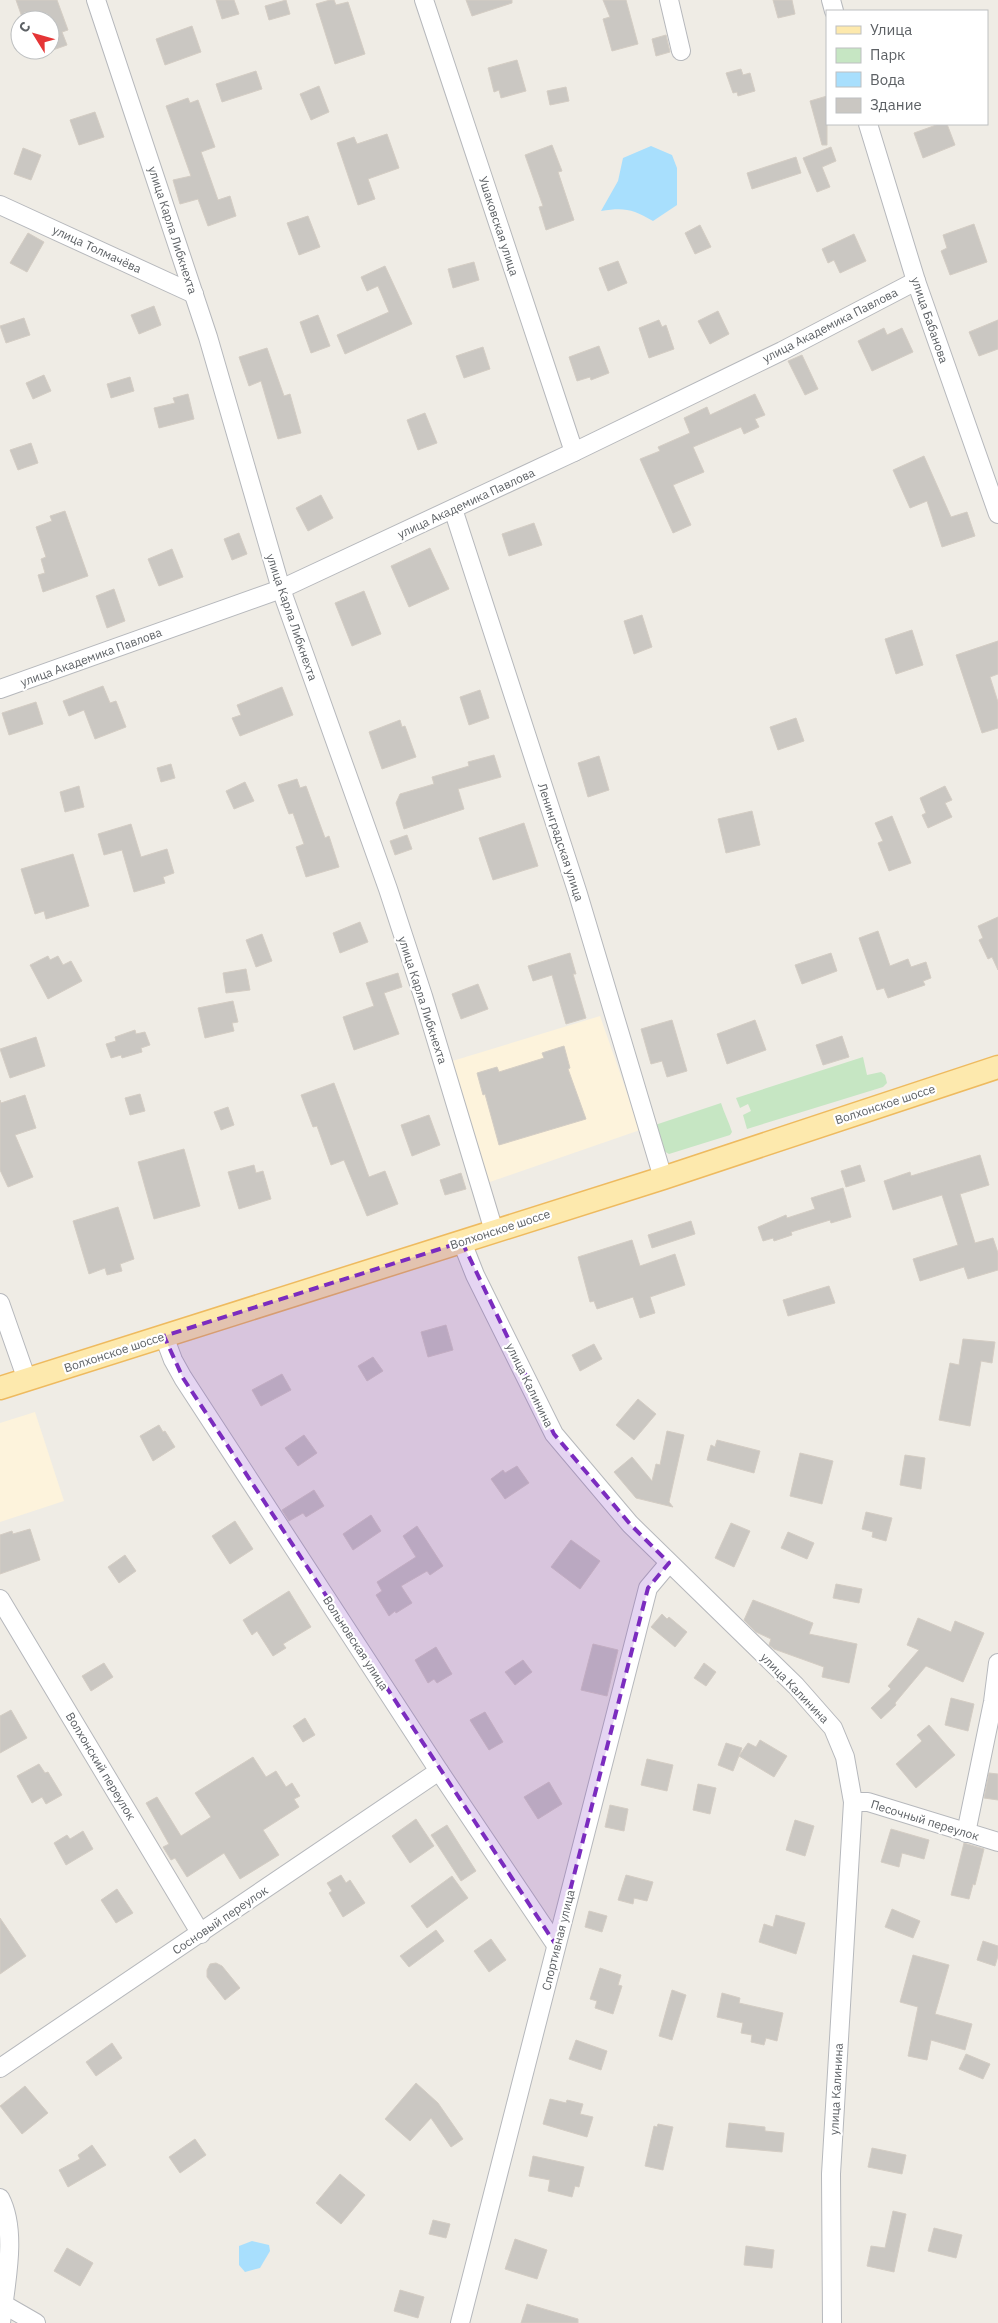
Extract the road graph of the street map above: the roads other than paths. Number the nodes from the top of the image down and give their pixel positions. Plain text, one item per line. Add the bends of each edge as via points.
1 (96, 0) edge
2 (424, 0) edge
3 (669, 0) edge
4 (681, 51) dead end
5 (868, 125) edge
6 (0, 205) edge
7 (916, 281) junction
8 (194, 294) junction
9 (574, 452) junction
10 (453, 509) junction
11 (998, 514) edge
12 (281, 589) junction
13 (0, 689) edge
14 (998, 1067) edge
15 (663, 1178) junction
16 (494, 1231) junction
17 (462, 1242) junction
18 (0, 1303) edge
19 (164, 1336) junction
20 (27, 1380) junction
21 (0, 1388) edge
22 (668, 1563) junction
23 (0, 1600) edge
24 (998, 1662) edge
25 (439, 1771) junction
26 (852, 1802) junction
27 (966, 1833) junction
28 (998, 1842) edge
29 (201, 1934) junction
30 (556, 1945) junction
31 (0, 2068) edge
32 (0, 2198) edge
33 (3, 2304) junction
34 (0, 2323) edge
35 (36, 2323) edge
36 (460, 2323) edge
37 (832, 2323) edge

1 - 8 street, улица Карла Либкнехта
2 - 9 street, Ушаковская улица
3 - 4 street
5 - 7 street, улица Бабанова
6 - 8 street, улица Толмачёва
7 - 9 street, улица Академика Павлова
7 - 11 street, улица Бабанова
8 - 12 street, улица Карла Либкнехта
9 - 10 street, улица Академика Павлова
10 - 12 street, улица Академика Павлова
10 - 15 street, Ленинградская улица via 578,894
12 - 13 street, улица Академика Павлова
12 - 16 street, улица Карла Либкнехта via 423,996
14 - 15 main road, Волхонское шоссе
15 - 16 main road, Волхонское шоссе
16 - 17 main road, Волхонское шоссе
17 - 19 main road, Волхонское шоссе
17 - 22 street, улица Калинина via 475,1275 554,1434 630,1524
18 - 20 street
19 - 20 main road, Волхонское шоссе
19 - 25 street, Вольновская улица via 182,1378
20 - 21 main road, Волхонское шоссе
22 - 26 street, улица Калинина via 796,1686 834,1728 845,1756
22 - 30 street, Спортивная улица via 648,1588
23 - 29 street, Волхонский переулок
24 - 27 street
25 - 29 street, Сосновый переулок
25 - 30 street, Вольновская улица
26 - 27 street, Песочный переулок via 868,1802
26 - 37 street, улица Калинина via 831,2174
27 - 28 street, Песочный переулок
29 - 31 street, Сосновый переулок
30 - 36 street, Спортивная улица
32 - 33 street via 7,2210 10,2235
33 - 34 street
33 - 35 street

